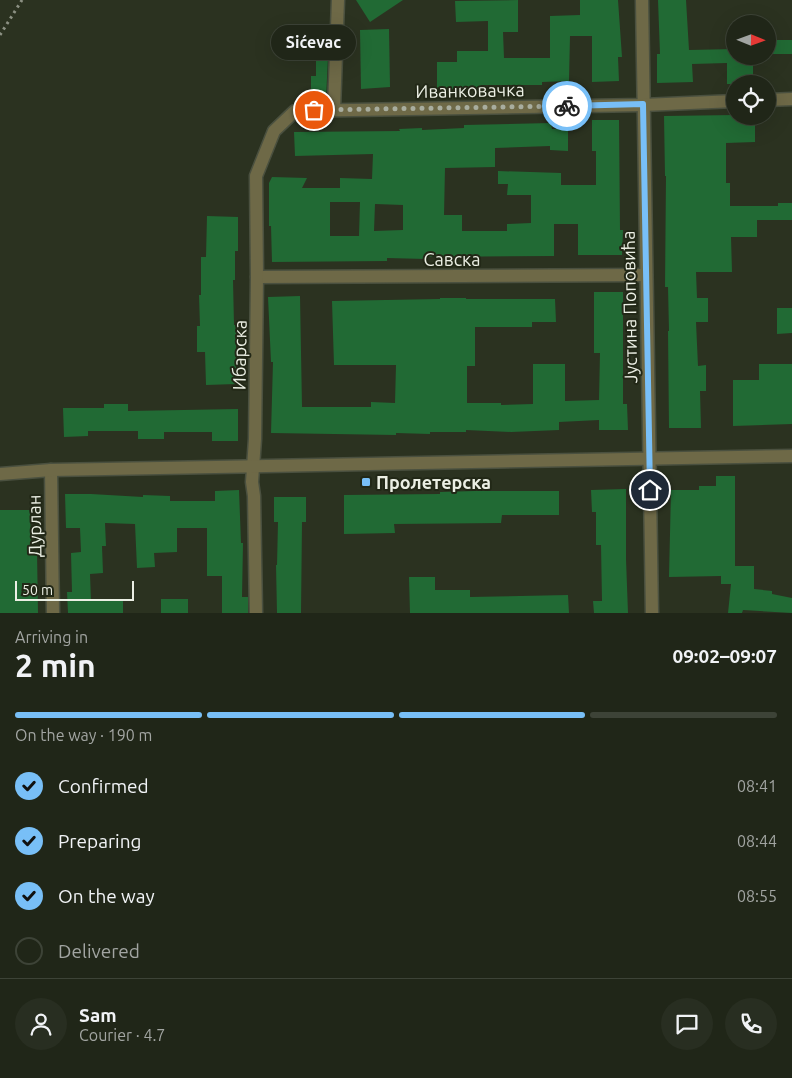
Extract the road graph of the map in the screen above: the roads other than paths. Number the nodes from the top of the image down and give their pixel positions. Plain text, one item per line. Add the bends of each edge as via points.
1 (338, 0) edge
2 (642, 0) edge
3 (792, 99) edge
4 (776, 100) edge
5 (726, 101) edge
6 (643, 104) junction
7 (334, 109) junction
8 (295, 111) joint
9 (646, 275) junction
10 (257, 278) junction
11 (792, 456) edge
12 (649, 459) junction
13 (253, 466) junction
14 (51, 470) junction
15 (0, 474) edge
16 (53, 613) edge
17 (256, 613) edge
18 (652, 613) edge

1 - 7 street
2 - 6 street, Јустина Поповића
3 - 4 street
5 - 6 street, Иванковачка
6 - 7 street, Иванковачка
6 - 9 street, Јустина Поповића
7 - 8 street, Иванковачка
8 - 10 street, Ибарска via 274,131 256,176
9 - 10 street, Савска
9 - 12 street, Јустина Поповића
10 - 13 street, Ибарска
11 - 12 street
12 - 13 street
12 - 18 street, Јустина Поповића
13 - 14 street
13 - 17 street, Ибарска
14 - 15 street
14 - 16 street, Дурлан

